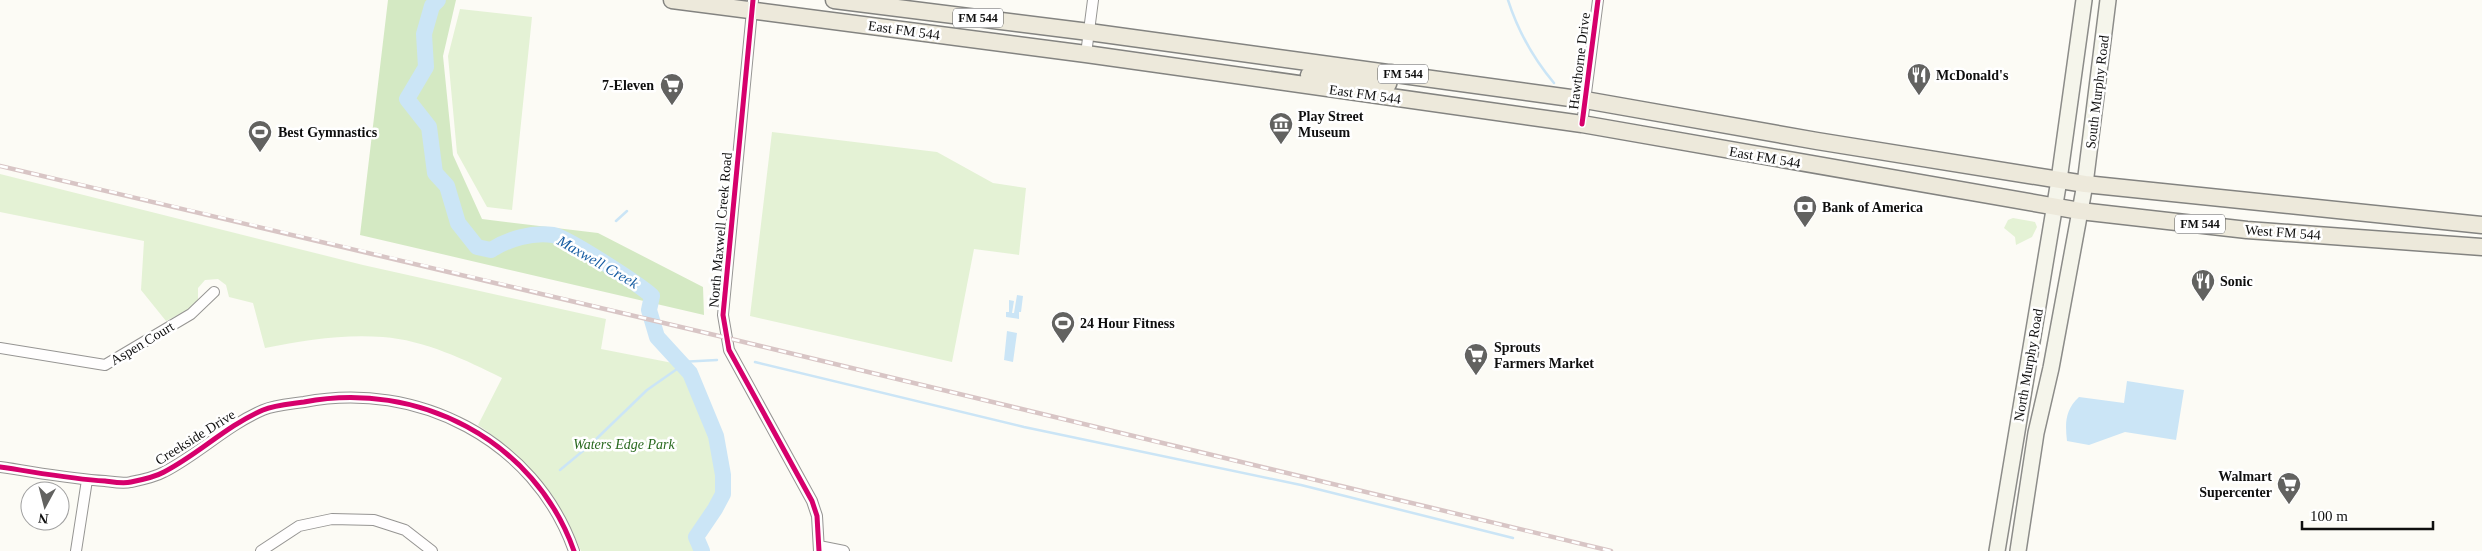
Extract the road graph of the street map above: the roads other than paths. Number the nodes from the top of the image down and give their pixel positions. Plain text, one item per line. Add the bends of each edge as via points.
1 (672, 0) edge
2 (834, 0) edge
3 (1092, 0) edge
4 (1598, 0) edge
5 (2084, 0) edge
6 (2108, 0) edge
7 (753, 5) edge
8 (1088, 32) junction
9 (1086, 54) junction
10 (2076, 60) junction
11 (2100, 64) junction
12 (1391, 73) junction
13 (1266, 80) junction
14 (1585, 100) junction
15 (1582, 124) junction
16 (1868, 149) junction
17 (1862, 174) junction
18 (2059, 180) junction
19 (2085, 184) junction
20 (2054, 206) junction
21 (2080, 211) junction
22 (2424, 220) junction
23 (2482, 226) edge
24 (2420, 242) junction
25 (2482, 247) edge
26 (214, 292) dead end
27 (0, 348) edge
28 (2014, 447) junction
29 (2034, 450) junction
30 (0, 467) edge
31 (87, 480) junction
32 (819, 549) edge
33 (76, 551) edge
34 (261, 551) edge
35 (432, 551) edge
36 (574, 551) edge
37 (844, 551) edge
38 (1996, 551) edge
39 (2018, 551) edge

1 - 7 main road, East FM 544 / FM 544
2 - 8 main road, East FM 544 / FM 544
3 - 8 street
4 - 14 street, Hawthorne Drive
5 - 10 main road, South Murphy Road
6 - 11 main road, South Murphy Road
7 - 9 main road, East FM 544 / FM 544
7 - 32 street, North Maxwell Creek Road via 723,315 733,358 807,490 817,516
8 - 9 street
8 - 12 main road, East FM 544 / FM 544
9 - 13 main road, East FM 544 / FM 544
10 - 11 main road
10 - 18 main road, South Murphy Road
11 - 19 main road, South Murphy Road
12 - 13 main road via 1388,84 1292,72
12 - 14 main road, East FM 544 / FM 544
13 - 15 main road, East FM 544 / FM 544
14 - 15 street, Hawthorne Drive
14 - 16 main road, East FM 544 / FM 544
15 - 17 main road, East FM 544 / FM 544
16 - 17 main road
16 - 18 main road, East FM 544 / FM 544
17 - 20 main road, East FM 544 / FM 544
18 - 19 main road, East FM 544 / FM 544
18 - 20 main road, North Murphy Road
19 - 21 main road, North Murphy Road
19 - 22 main road, West FM 544 / FM 544
20 - 21 main road, West FM 544 / FM 544
20 - 28 main road, North Murphy Road
21 - 24 main road, West FM 544 / FM 544 via 2247,230
21 - 29 main road, North Murphy Road
22 - 23 main road, West FM 544 / FM 544
22 - 24 main road
24 - 25 main road, West FM 544 / FM 544
26 - 27 street, Aspen Court via 191,314 105,365
28 - 29 main road
28 - 38 main road, North Murphy Road
29 - 39 main road, North Murphy Road
30 - 31 street, Creekside Drive
31 - 33 street
31 - 36 street, Creekside Drive via 128,483 163,473 233,424 265,409 319,399 357,397 404,403 454,420 490,439 522,465 557,512
32 - 37 street
34 - 35 street via 299,526 332,519 374,520 405,530

